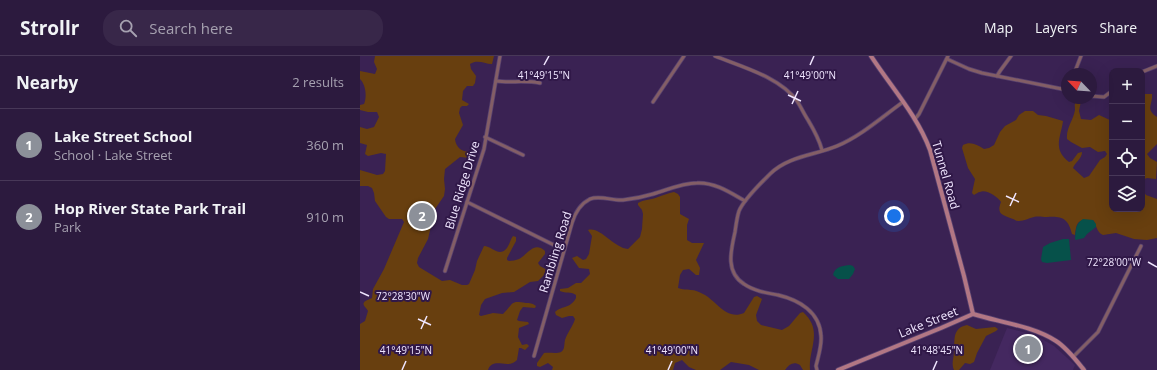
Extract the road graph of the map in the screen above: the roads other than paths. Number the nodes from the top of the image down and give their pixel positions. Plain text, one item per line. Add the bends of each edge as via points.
1 (500, 56) edge
2 (684, 56) edge
3 (715, 56) edge
4 (871, 56) edge
5 (1011, 56) edge
6 (1081, 56) edge
7 (947, 58) edge
8 (1157, 66) edge
9 (1076, 68) edge
10 (1145, 71) edge
11 (998, 76) junction
12 (496, 81) junction
13 (540, 83) dead end
14 (1061, 89) edge
15 (1109, 93) edge
16 (1097, 97) edge
17 (653, 102) dead end
18 (903, 102) junction
19 (915, 119) junction
20 (486, 137) junction
21 (822, 150) junction
22 (523, 156) dead end
23 (745, 201) junction
24 (467, 202) junction
25 (1141, 246) dead end
26 (564, 250) junction
27 (445, 271) dead end
28 (973, 314) junction
29 (534, 356) dead end
30 (1073, 357) junction
31 (817, 370) edge
32 (838, 370) edge
33 (1084, 370) edge

1 - 12 street, Blue Ridge Drive
2 - 17 street
3 - 21 street via 781,85 797,101
4 - 18 main road, Tunnel Road
5 - 11 street
6 - 9 street
7 - 11 street via 969,69
7 - 19 street
8 - 10 street
11 - 14 street
12 - 13 street
12 - 20 street, Blue Ridge Drive
15 - 16 street
18 - 19 main road, Tunnel Road
18 - 21 street via 850,139
19 - 28 main road, Tunnel Road via 930,150
20 - 22 street
20 - 24 street, Blue Ridge Drive
21 - 23 street via 780,166 771,172
23 - 26 street, Rambling Road via 716,186 697,182 621,200 591,198 576,211
23 - 31 street via 739,210 730,254 735,275 751,289 796,301 806,306 813,314 821,336
24 - 26 street
24 - 27 street, Blue Ridge Drive
25 - 30 street via 1098,332
26 - 29 street, Rambling Road
28 - 30 main road, Lake Street via 1044,335 1055,340
28 - 32 main road, Lake Street
30 - 33 main road, Lake Street

